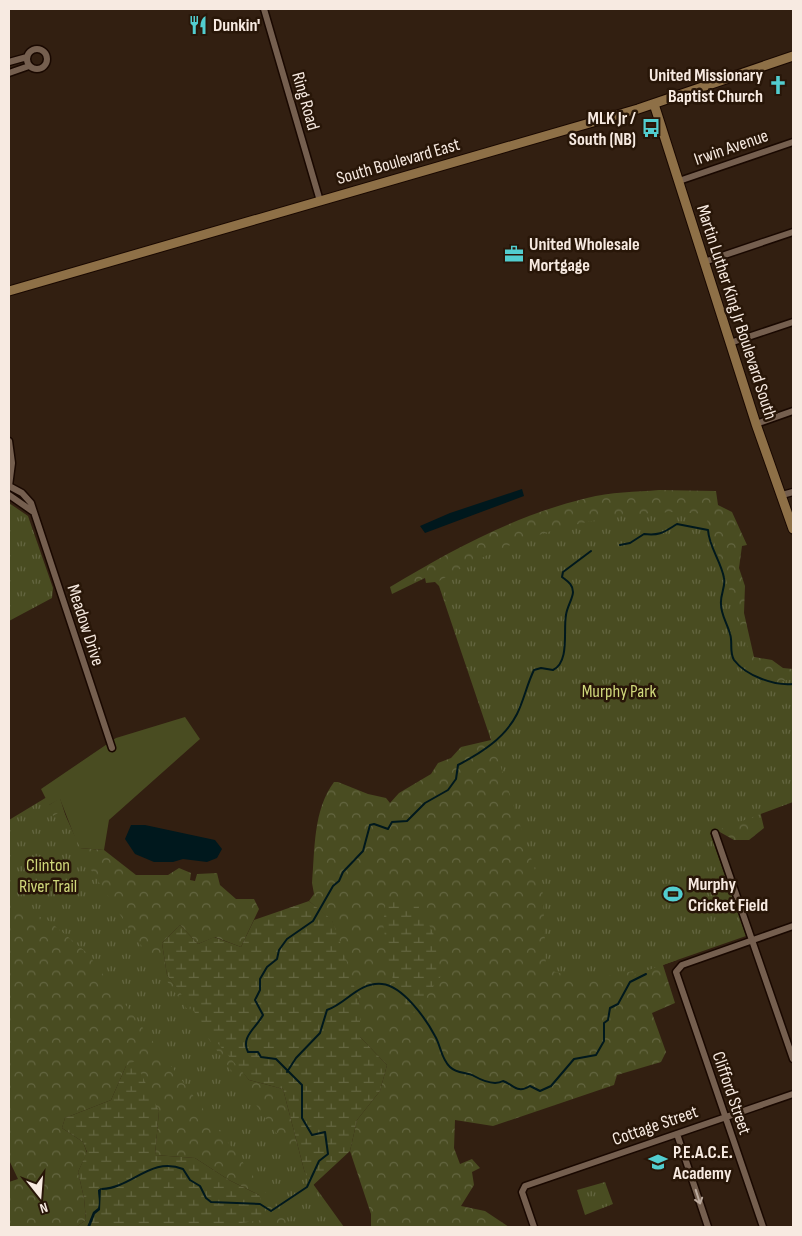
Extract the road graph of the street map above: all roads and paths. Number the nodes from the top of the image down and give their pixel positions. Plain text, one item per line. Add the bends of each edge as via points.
1 (264, 9) edge
2 (793, 56) edge
3 (27, 57) junction
4 (9, 62) edge
5 (29, 66) junction
6 (9, 72) edge
7 (654, 104) junction
8 (793, 142) edge
9 (678, 181) junction
10 (320, 201) junction
11 (793, 232) edge
12 (704, 262) junction
13 (9, 292) edge
14 (793, 322) edge
15 (730, 343) junction
16 (793, 411) edge
17 (756, 424) junction
18 (9, 441) edge
19 (9, 486) edge
20 (793, 492) edge
21 (9, 495) edge
22 (782, 495) junction
23 (32, 511) junction
24 (793, 529) edge
25 (112, 748) dead end
26 (715, 833) dead end
27 (793, 926) edge
28 (752, 941) junction
29 (793, 1059) edge
30 (793, 1094) edge
31 (725, 1117) junction
32 (678, 1134) junction
33 (534, 1227) edge
34 (708, 1227) edge
35 (763, 1227) edge

1 - 10 street, Ring Road
2 - 7 street, South Boulevard East
3 - 4 street
3 - 5 street
3 - 5 street via 32,50 37,50 44,53 46,59 42,68
5 - 6 street
7 - 9 street, Martin Luther King Jr Boulevard South
7 - 10 street, South Boulevard East
8 - 9 street, Irwin Avenue
9 - 12 street, Martin Luther King Jr Boulevard South
10 - 13 street, South Boulevard East
11 - 12 street
12 - 15 street, Martin Luther King Jr Boulevard South
14 - 15 street
15 - 17 street, Martin Luther King Jr Boulevard South
16 - 17 street
17 - 22 street, Martin Luther King Jr Boulevard South
18 - 19 street via 12,463
19 - 23 street, Meadow Drive via 28,499
20 - 22 street
21 - 23 street
22 - 24 street, Martin Luther King Jr Boulevard South
23 - 25 street, Meadow Drive
26 - 28 street
27 - 28 street
28 - 29 street
28 - 31 street, Clifford Street via 678,968 676,976
30 - 31 street, Cottage Street
31 - 32 street, Cottage Street
31 - 35 street, Clifford Street
32 - 33 street, Cottage Street via 526,1186 522,1192
32 -> 34 street

